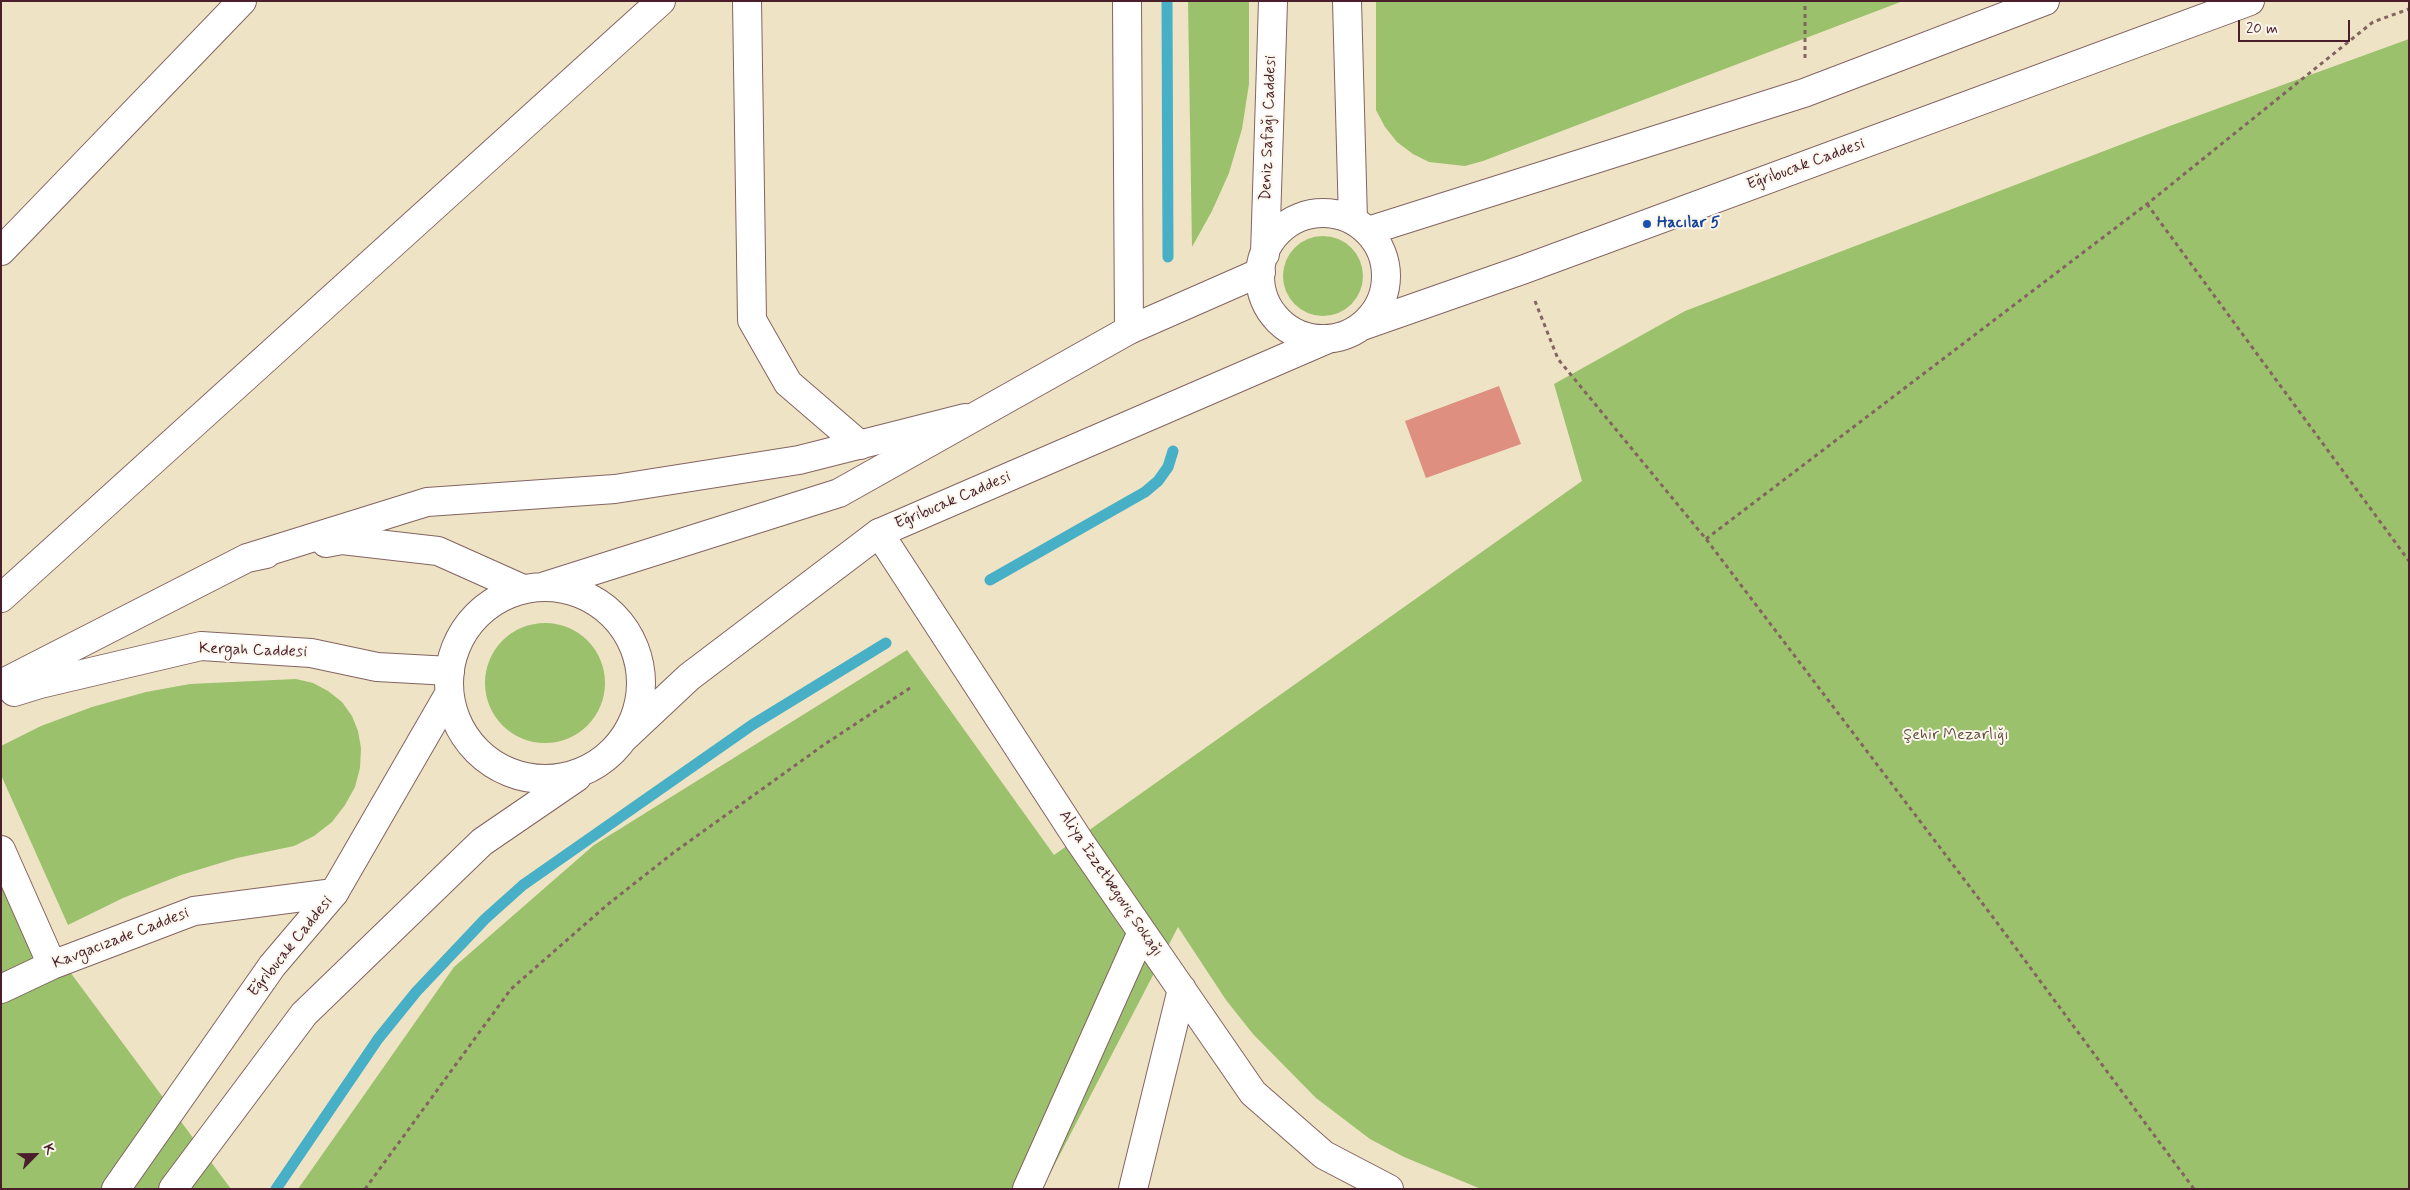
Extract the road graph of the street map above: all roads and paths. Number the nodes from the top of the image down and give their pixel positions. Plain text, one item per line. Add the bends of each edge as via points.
1 (242, 1) edge
2 (661, 1) edge
3 (747, 1) edge
4 (1127, 1) edge
5 (1272, 1) edge
6 (1347, 1) edge
7 (1805, 1) edge
8 (2045, 1) edge
9 (2250, 1) edge
10 (2409, 9) edge
11 (1804, 93) junction
12 (2147, 204) junction
13 (1360, 226) junction
14 (1, 251) edge
15 (1263, 263) junction
16 (1522, 270) junction
17 (1362, 326) junction
18 (1129, 330) junction
19 (1328, 339) junction
20 (978, 415) junction
21 (860, 445) junction
22 (879, 533) junction
23 (1706, 539) junction
24 (248, 558) junction
25 (2409, 561) edge
26 (534, 588) junction
27 (1, 598) edge
28 (450, 682) junction
29 (1, 684) edge
30 (910, 688) dead end
31 (1, 696) edge
32 (624, 738) junction
33 (589, 769) junction
34 (1, 850) edge
35 (334, 894) junction
36 (1142, 932) junction
37 (52, 965) junction
38 (1, 989) edge
39 (1182, 989) junction
40 (116, 1189) edge
41 (173, 1189) edge
42 (365, 1189) edge
43 (1027, 1189) edge
44 (1134, 1189) edge
45 (1389, 1189) edge
46 (2194, 1189) edge

1 - 14 main road
2 - 27 main road
3 - 21 main road via 752,320 788,383
4 - 18 main road
5 - 15 main road, Deniz Safağı Caddesi
6 - 13 main road
7 - 11 path
8 - 11 main road
9 - 16 main road, Eğribucak Caddesi
10 - 12 path via 2372,22
11 - 13 main road
12 - 23 path
12 - 25 path
13 - 15 main road via 1336,214 1301,217 1273,238
13 - 17 main road via 1378,245 1385,262 1386,280 1382,298
15 - 18 main road
15 - 19 main road via 1262,290 1268,307 1294,332
16 - 17 main road, Eğribucak Caddesi
16 - 23 path via 1558,359
17 - 19 main road
18 - 20 main road
19 - 22 main road, Eğribucak Caddesi
20 - 21 main road
20 - 26 main road via 839,493
21 - 24 main road via 799,460 616,489 427,502
22 - 32 main road, Eğribucak Caddesi via 689,677
22 - 36 main road, Aliya İzzetbegoviç Sokağı
23 - 46 path
24 - 26 main road via 342,540 438,551
24 - 29 main road
26 - 28 main road via 501,597 481,610 466,627 455,648
26 - 32 main road via 568,589 590,598 609,611 624,628 641,672 635,718
28 - 31 main road, Kergah Caddesi via 311,653 201,646
28 - 33 main road via 455,717 466,737 481,755 500,768 522,776 545,779
28 - 35 main road, Eğribucak Caddesi
30 - 42 path via 817,749 673,853 511,989
32 - 33 main road via 609,756
33 - 41 main road via 482,842 304,1014
34 - 37 main road
35 - 37 main road, Kavgacızade Caddesi via 194,911
35 - 40 main road, Eğribucak Caddesi via 272,966
36 - 39 main road, Aliya İzzetbegoviç Sokağı
36 - 43 main road
37 - 38 main road, Kavgacızade Caddesi
39 - 44 main road
39 - 45 main road, Aliya İzzetbegoviç Sokağı via 1253,1093 1324,1155

